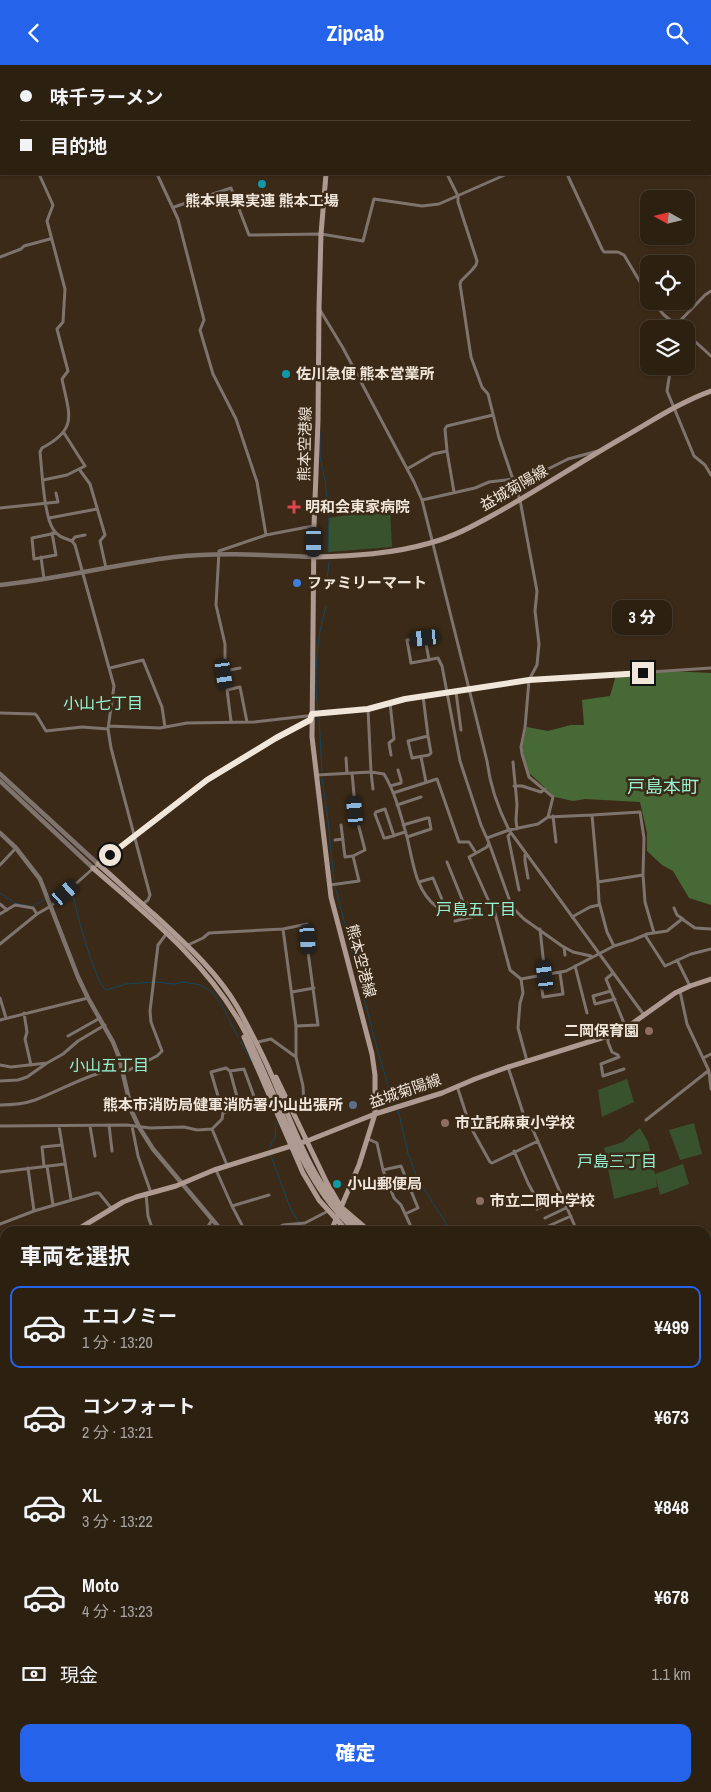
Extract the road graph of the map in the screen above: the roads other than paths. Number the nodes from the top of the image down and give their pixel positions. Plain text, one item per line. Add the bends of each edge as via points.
1 (39, 175) edge
2 (158, 175) edge
3 (326, 175) edge
4 (448, 175) edge
5 (505, 175) edge
6 (567, 175) edge
7 (458, 196) junction
8 (174, 207) junction
9 (321, 234) junction
10 (50, 239) junction
11 (0, 257) edge
12 (640, 282) edge
13 (711, 291) edge
14 (319, 308) junction
15 (660, 310) edge
16 (671, 320) edge
17 (681, 320) edge
18 (695, 341) edge
19 (711, 356) edge
20 (670, 375) edge
21 (711, 391) edge
22 (675, 407) junction
23 (492, 415) junction
24 (64, 433) junction
25 (602, 450) junction
26 (447, 451) junction
27 (79, 469) junction
28 (407, 469) junction
29 (711, 475) edge
30 (514, 479) junction
31 (43, 480) junction
32 (454, 492) junction
33 (56, 493) dead end
34 (422, 500) junction
35 (520, 500) junction
36 (47, 505) junction
37 (0, 508) edge
38 (97, 509) junction
39 (49, 518) junction
40 (314, 526) junction
41 (54, 533) junction
42 (85, 535) dead end
43 (266, 535) junction
44 (72, 541) junction
45 (432, 543) junction
46 (218, 554) junction
47 (41, 557) junction
48 (313, 557) junction
49 (106, 569) junction
50 (83, 573) junction
51 (44, 580) junction
52 (0, 585) edge
53 (429, 660) junction
54 (110, 668) junction
55 (240, 668) dead end
56 (711, 668) edge
57 (224, 671) junction
58 (529, 680) junction
59 (468, 689) junction
60 (227, 690) junction
61 (456, 692) junction
62 (447, 693) junction
63 (423, 696) junction
64 (390, 703) junction
65 (368, 709) junction
66 (0, 713) edge
67 (312, 714) junction
68 (231, 721) junction
69 (247, 722) junction
70 (108, 727) junction
71 (164, 727) junction
72 (461, 729) dead end
73 (428, 736) junction
74 (391, 755) dead end
75 (421, 757) junction
76 (346, 758) dead end
77 (512, 762) dead end
78 (398, 770) dead end
79 (371, 772) junction
80 (349, 773) junction
81 (0, 774) edge
82 (316, 775) junction
83 (0, 781) edge
84 (426, 782) junction
85 (390, 786) junction
86 (514, 786) junction
87 (373, 789) dead end
88 (545, 789) junction
89 (393, 793) junction
90 (421, 797) dead end
91 (397, 805) junction
92 (592, 815) junction
93 (553, 816) junction
94 (548, 817) junction
95 (340, 825) dead end
96 (403, 825) junction
97 (517, 829) junction
98 (510, 832) junction
99 (0, 833) edge
100 (406, 834) junction
101 (133, 836) junction
102 (394, 836) junction
103 (487, 838) junction
104 (343, 839) junction
105 (335, 840) dead end
106 (556, 842) dead end
107 (489, 843) junction
108 (16, 849) junction
109 (476, 853) junction
110 (525, 853) junction
111 (353, 856) junction
112 (1, 862) edge
113 (447, 862) dead end
114 (96, 866) junction
115 (642, 875) junction
116 (528, 878) dead end
117 (418, 882) junction
118 (598, 882) junction
119 (330, 885) junction
120 (519, 890) dead end
121 (470, 903) junction
122 (490, 903) junction
123 (0, 904) edge
124 (464, 904) junction
125 (51, 905) junction
126 (143, 905) junction
127 (599, 905) junction
128 (445, 907) junction
129 (512, 907) junction
130 (674, 908) dead end
131 (7, 910) junction
132 (0, 914) edge
133 (37, 914) junction
134 (572, 917) junction
135 (683, 919) junction
136 (455, 921) dead end
137 (282, 929) junction
138 (540, 929) junction
139 (711, 929) edge
140 (169, 931) junction
141 (654, 933) junction
142 (645, 935) junction
143 (0, 944) edge
144 (187, 946) junction
145 (563, 946) junction
146 (614, 947) junction
147 (711, 949) edge
148 (598, 954) junction
149 (565, 955) dead end
150 (592, 957) junction
151 (677, 960) junction
152 (575, 966) junction
153 (560, 973) junction
154 (612, 974) junction
155 (545, 975) junction
156 (540, 976) junction
157 (522, 979) junction
158 (711, 979) edge
159 (690, 986) junction
160 (314, 988) junction
161 (612, 991) junction
162 (680, 991) junction
163 (292, 992) junction
164 (0, 998) edge
165 (88, 998) junction
166 (615, 999) junction
167 (24, 1013) junction
168 (587, 1013) dead end
169 (644, 1015) junction
170 (6, 1018) junction
171 (101, 1018) junction
172 (0, 1020) edge
173 (245, 1022) junction
174 (105, 1025) junction
175 (296, 1026) junction
176 (243, 1028) junction
177 (626, 1028) junction
178 (249, 1035) junction
179 (68, 1036) dead end
180 (608, 1036) junction
181 (258, 1042) junction
182 (711, 1054) edge
183 (296, 1057) junction
184 (703, 1058) junction
185 (526, 1061) junction
186 (47, 1063) junction
187 (0, 1065) edge
188 (31, 1065) junction
189 (508, 1067) junction
190 (624, 1069) dead end
191 (230, 1071) junction
192 (709, 1071) junction
193 (124, 1073) junction
194 (0, 1081) edge
195 (457, 1086) junction
196 (711, 1089) edge
197 (0, 1105) edge
198 (240, 1107) junction
199 (291, 1110) junction
200 (223, 1113) junction
201 (375, 1114) junction
202 (646, 1120) dead end
203 (90, 1125) junction
204 (109, 1125) junction
205 (0, 1126) edge
206 (59, 1126) junction
207 (132, 1126) junction
208 (139, 1127) junction
209 (212, 1129) junction
210 (368, 1139) junction
211 (307, 1141) junction
212 (538, 1141) junction
213 (62, 1145) junction
214 (290, 1146) junction
215 (112, 1151) dead end
216 (514, 1151) junction
217 (95, 1157) dead end
218 (65, 1164) junction
219 (45, 1166) junction
220 (227, 1166) junction
221 (28, 1168) junction
222 (216, 1169) junction
223 (383, 1170) junction
224 (0, 1172) edge
225 (182, 1184) junction
226 (149, 1194) junction
227 (269, 1195) dead end
228 (71, 1199) junction
229 (53, 1205) junction
230 (232, 1206) junction
231 (341, 1207) junction
232 (568, 1207) junction
233 (112, 1209) junction
234 (537, 1209) dead end
235 (34, 1211) junction
236 (328, 1211) junction
237 (405, 1214) junction
238 (571, 1216) junction
239 (545, 1218) dead end
240 (212, 1220) junction
241 (335, 1220) junction
242 (0, 1224) edge
243 (83, 1226) edge
244 (151, 1226) edge
245 (208, 1226) edge
246 (217, 1226) edge
247 (242, 1226) edge
248 (281, 1226) edge
249 (333, 1226) edge
250 (342, 1226) edge
251 (351, 1226) edge
252 (357, 1226) edge
253 (363, 1226) edge
254 (411, 1226) edge
255 (548, 1226) edge
256 (575, 1226) edge

1 - 10 street via 53,205 47,221
2 - 8 street
3 - 9 main road, 熊本空港線
4 - 7 street
5 - 7 street
6 - 12 street via 604,252 624,255
7 - 9 street via 430,206 374,199 363,241
7 - 23 street via 477,261 460,281 460,289 471,357 482,387 488,394
8 - 9 street via 231,188 249,235
8 - 43 street via 204,320 200,330 213,374 236,419 257,482
9 - 14 main road, 熊本空港線
10 - 11 street
10 - 24 street via 65,289 64,322 57,329 68,371 62,379 68,412
13 - 17 street
14 - 28 street
14 - 40 main road, 熊本空港線
15 - 16 street
18 - 19 street
20 - 22 street via 667,391
21 - 22 main road, 益城菊陽線
22 - 25 main road, 益城菊陽線
22 - 29 street via 694,456
23 - 26 street via 447,426
23 - 30 street
24 - 27 street via 85,466
24 - 31 street via 42,448
25 - 30 street
25 - 35 main road, 益城菊陽線
26 - 28 street via 433,454
26 - 32 street
27 - 31 street
27 - 38 street via 90,483
28 - 34 street
30 - 32 street
30 - 35 street
31 - 36 street
32 - 34 street
33 - 36 street via 58,503
34 - 45 street
35 - 45 main road, 益城菊陽線
35 - 58 street via 537,591 535,611 539,644 537,665
36 - 37 street
36 - 39 street
38 - 39 street
38 - 49 street via 105,535 100,541
39 - 41 street
40 - 43 street
40 - 48 main road, 熊本空港線
41 - 44 street
41 - 47 street via 56,555
41 - 47 street via 32,538 34,559
42 - 44 street
43 - 46 street via 218,551
44 - 50 street
45 - 48 main road, 益城菊陽線 via 358,556
45 - 59 street
46 - 48 street
46 - 49 street via 176,557
46 - 57 street via 216,605 225,644
47 - 51 street
48 - 67 main road, 熊本空港線
49 - 50 street
50 - 51 street
50 - 54 street
51 - 52 street
53 - 53 street via 411,663 407,640 425,638
53 - 62 street via 438,658
54 - 70 street via 114,686
54 - 71 street via 143,659 162,707
55 - 57 street
56 - 58 street
57 - 60 street
58 - 59 street
58 - 88 street via 522,754 528,775
59 - 61 street
59 - 98 street via 489,778 500,814
60 - 68 street
60 - 69 street via 240,687
61 - 62 street
61 - 72 street
62 - 63 street
62 - 103 street via 460,761
63 - 64 street
63 - 73 street
64 - 65 street
64 - 74 street via 394,739 389,743
65 - 67 street
65 - 79 street
66 - 70 street via 35,715 46,731
67 - 69 street
67 - 82 main road, 熊本空港線
67 - 101 main road via 310,720 207,780
68 - 69 street
68 - 71 street
70 - 71 street
70 - 101 street
73 - 75 street via 431,753
73 - 75 street via 408,741 411,757
75 - 84 street
76 - 80 street
77 - 86 street
78 - 85 street via 401,783
79 - 80 street
79 - 85 street via 384,774
79 - 87 street
80 - 82 street
80 - 111 street via 365,850
81 - 114 street
82 - 119 main road, 熊本空港線
83 - 114 street
84 - 89 street
84 - 109 street via 437,779 459,842 469,841
85 - 89 street
86 - 88 street via 541,792
86 - 97 street
88 - 94 street via 554,799
89 - 91 street
90 - 91 street
91 - 96 street
92 - 93 street
92 - 115 street via 640,812 644,838
92 - 118 street
93 - 94 street
93 - 106 street
94 - 97 street via 538,824
95 - 104 street
96 - 100 street
96 - 100 street via 427,818 431,823 431,829
97 - 98 street
98 - 103 street
98 - 110 street
98 - 120 street via 508,836
99 - 108 street
100 - 102 street
100 - 117 street
101 - 114 main road
101 - 126 street via 150,895
102 - 102 street via 384,838 376,812 385,809
103 - 107 street
104 - 105 street
104 - 111 street via 345,857
107 - 109 street
107 - 129 street
108 - 112 street
108 - 125 street via 36,872
109 - 122 street via 469,857
110 - 116 street
110 - 134 street
111 - 119 street via 359,881
113 - 124 street
114 - 125 street
114 - 126 main road
114 - 140 main road
115 - 118 street
115 - 141 street via 645,902
117 - 128 street via 431,902 437,907
117 - 128 street via 433,877
118 - 127 street
119 - 201 main road, 熊本空港線 via 372,1054 376,1075
121 - 122 street
121 - 124 street
121 - 136 street via 472,917
122 - 129 street
122 - 157 street via 509,967
123 - 131 street
124 - 128 street
125 - 133 street
125 - 165 street
126 - 140 main road
127 - 134 street
127 - 146 street
129 - 138 street
130 - 135 street
131 - 132 street
131 - 133 street via 15,905 33,908
133 - 143 street
134 - 148 street
135 - 139 street via 695,928
135 - 141 street via 667,931
137 - 144 street via 209,933 204,939
137 - 160 street via 307,924
137 - 163 street
138 - 145 street
138 - 155 street
140 - 144 main road
140 - 176 main road via 224,997
140 - 193 street via 158,945 153,982 151,1022 162,1051
141 - 142 street
142 - 146 street
142 - 151 street via 665,966
144 - 173 main road via 216,978
145 - 149 street
145 - 150 street
146 - 148 street
147 - 151 street
148 - 150 street
148 - 154 street
150 - 152 street
151 - 159 street
152 - 153 street
152 - 168 street
153 - 155 street
153 - 156 street via 563,994 543,997
154 - 161 street via 606,979
154 - 169 street
155 - 156 street
156 - 157 street
157 - 185 street via 518,1028
158 - 159 main road, 益城菊陽線
159 - 162 main road, 益城菊陽線
160 - 163 street
160 - 175 street via 318,1025
161 - 166 street
161 - 166 street via 593,996 595,1005
162 - 169 main road, 益城菊陽線
162 - 184 street via 687,1024
163 - 175 street
164 - 170 street
165 - 167 street
165 - 171 street
166 - 177 street
167 - 170 street
167 - 188 street
169 - 177 main road, 益城菊陽線
170 - 172 street
171 - 174 street
171 - 179 street
173 - 178 main road
173 - 181 main road
174 - 186 street
174 - 193 street
175 - 183 street
176 - 178 main road
176 - 214 main road
177 - 180 main road, 益城菊陽線
178 - 251 main road via 309,1172 323,1196
178 - 252 main road via 271,1074 321,1183 343,1213
180 - 185 main road, 益城菊陽線
180 - 190 street via 612,1052 618,1056 602,1064 603,1076
181 - 183 street via 271,1039
181 - 199 main road
182 - 184 street
183 - 199 street via 304,1106
184 - 192 street
185 - 189 main road, 益城菊陽線
186 - 188 street
186 - 194 street via 27,1077
187 - 188 street
189 - 195 main road, 益城菊陽線
189 - 212 street via 525,1119
191 - 198 street
191 - 198 street via 244,1069 256,1102
191 - 200 street via 226,1068 212,1072
192 - 196 street
192 - 202 street
193 - 197 street via 119,1070 106,1072 34,1100
193 - 208 street via 132,1112
195 - 201 main road, 益城菊陽線
195 - 216 street via 470,1126 489,1162
198 - 200 street
199 - 211 main road
200 - 209 street via 222,1119
201 - 210 main road, 熊本空港線
201 - 211 main road, 益城菊陽線
203 - 204 street
203 - 206 street
203 - 217 street
204 - 207 street
204 - 215 street
205 - 206 street
206 - 213 street
207 - 208 street
207 - 226 street
208 - 209 street
208 - 225 street
209 - 220 street
210 - 223 street via 377,1143
210 - 231 main road, 熊本空港線
211 - 214 main road, 益城菊陽線
211 - 231 main road
212 - 216 street
212 - 232 street
213 - 218 street
213 - 219 street via 42,1147
214 - 220 main road, 益城菊陽線
214 - 236 main road
216 - 234 street via 541,1207
218 - 219 street
218 - 228 street
219 - 221 street
219 - 229 street
220 - 222 main road, 益城菊陽線
221 - 224 street
221 - 235 street
222 - 225 main road, 益城菊陽線
222 - 230 street
223 - 237 street via 394,1198
223 - 237 street via 401,1166 418,1208
225 - 226 main road, 益城菊陽線
225 - 240 street
226 - 233 main road, 益城菊陽線
226 - 244 street via 148,1216
227 - 230 street
228 - 229 street
228 - 233 street via 99,1193
229 - 235 street
230 - 247 street
231 - 241 main road, 熊本空港線
231 - 253 main road
232 - 238 street
232 - 239 street
233 - 243 main road, 益城菊陽線
235 - 242 street
236 - 241 main road
236 - 248 street via 300,1224
237 - 254 street
238 - 255 street
238 - 256 street
240 - 245 street
240 - 246 street
241 - 249 main road, 熊本空港線
241 - 250 main road

